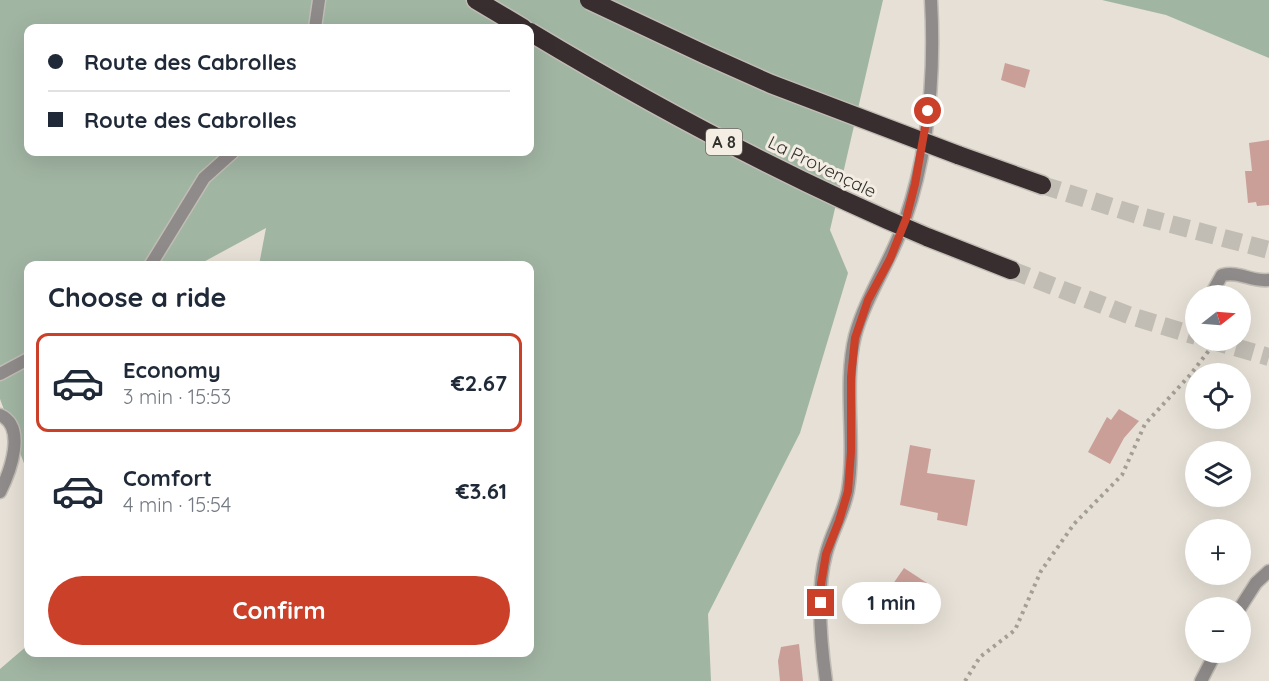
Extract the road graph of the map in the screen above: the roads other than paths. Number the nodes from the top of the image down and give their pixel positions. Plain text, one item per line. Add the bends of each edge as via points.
1 (319, 0) edge
2 (476, 0) edge
3 (589, 0) edge
4 (931, 0) edge
5 (316, 24) edge
6 (517, 24) edge
7 (534, 34) edge
8 (229, 156) edge
9 (1041, 184) tunnel mouth
10 (153, 261) edge
11 (1011, 270) tunnel mouth
12 (1269, 280) edge
13 (1216, 285) edge
14 (24, 361) edge
15 (0, 375) edge
16 (0, 415) edge
17 (0, 492) edge
18 (1269, 571) edge
19 (1247, 597) edge
20 (1210, 663) edge
21 (826, 681) edge
22 (1201, 681) edge

1 - 5 street
2 - 6 highway
3 - 9 highway, bridge via 771,84
4 - 21 street via 932,76 915,184 898,239 868,300 855,338 848,491 826,554 821,584
7 - 11 highway, La Provençale / A 8, bridge via 723,142 867,212
8 - 10 street via 204,178
12 - 13 street via 1258,282 1234,273 1222,275
14 - 15 street
16 - 17 street via 12,425 14,438
18 - 19 street
20 - 22 street

